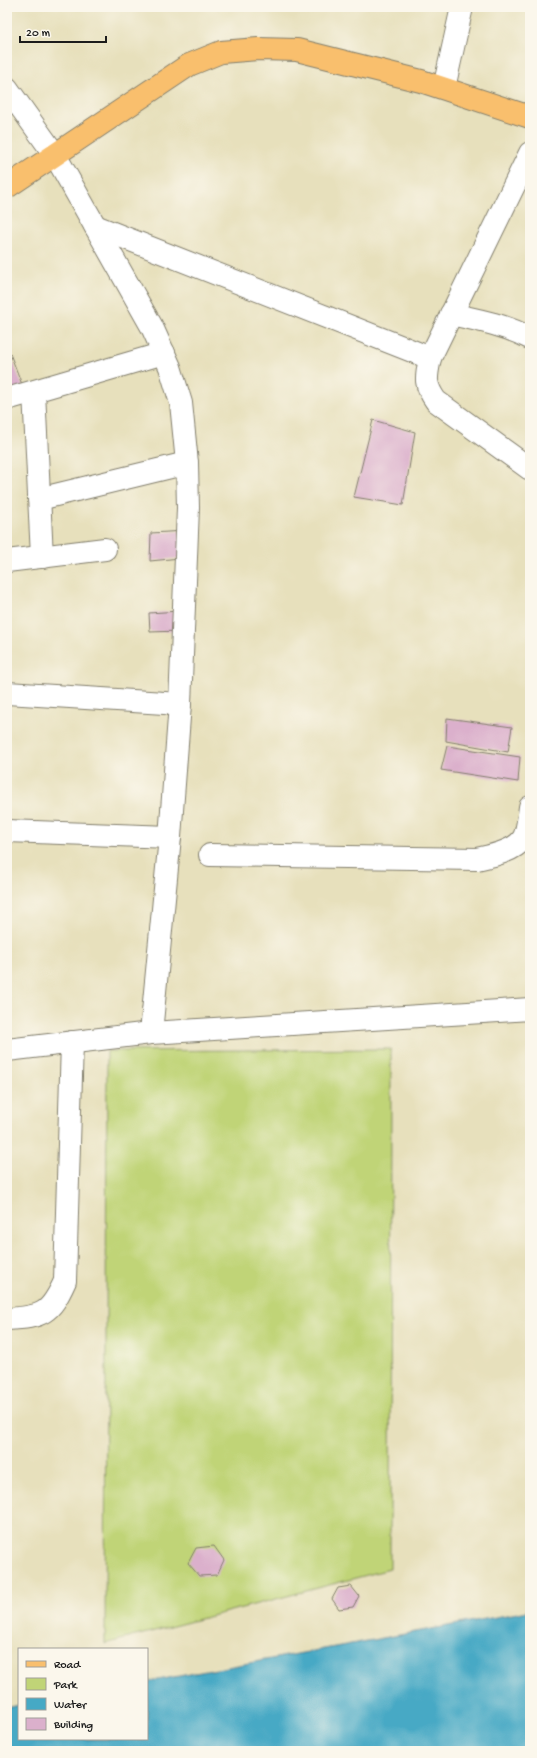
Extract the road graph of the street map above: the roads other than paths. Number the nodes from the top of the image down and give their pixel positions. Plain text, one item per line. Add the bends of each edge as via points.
1 (462, 7) edge
2 (7, 88) edge
3 (444, 88) junction
4 (530, 117) edge
5 (530, 153) edge
6 (55, 155) junction
7 (7, 187) edge
8 (95, 226) junction
9 (451, 314) junction
10 (530, 338) edge
11 (164, 353) junction
12 (430, 358) junction
13 (34, 392) junction
14 (7, 400) edge
15 (187, 463) junction
16 (530, 469) edge
17 (39, 499) junction
18 (105, 549) dead end
19 (42, 557) junction
20 (7, 561) edge
21 (7, 693) edge
22 (180, 704) junction
23 (530, 807) edge
24 (7, 831) edge
25 (170, 836) junction
26 (210, 855) dead end
27 (530, 1009) edge
28 (151, 1033) junction
29 (72, 1042) junction
30 (7, 1050) edge
31 (7, 1319) edge

1 - 3 street
2 - 6 street
3 - 4 main road
3 - 6 main road via 297,50 258,49 221,52 189,64
5 - 9 street
6 - 7 main road
6 - 8 street
8 - 11 street
8 - 12 street
9 - 10 street via 498,324
9 - 12 street
11 - 13 street
11 - 15 street via 181,403
12 - 16 street via 426,376 428,389 436,401
13 - 14 street
13 - 17 street
15 - 17 street
15 - 22 street via 188,508
17 - 19 street
18 - 19 street
19 - 20 street
21 - 22 street
22 - 25 street
23 - 26 street via 522,840 505,852 477,859
24 - 25 street
25 - 28 street
27 - 28 street
28 - 29 street
29 - 30 street
29 - 31 street via 65,1281 56,1301 46,1312 29,1318

